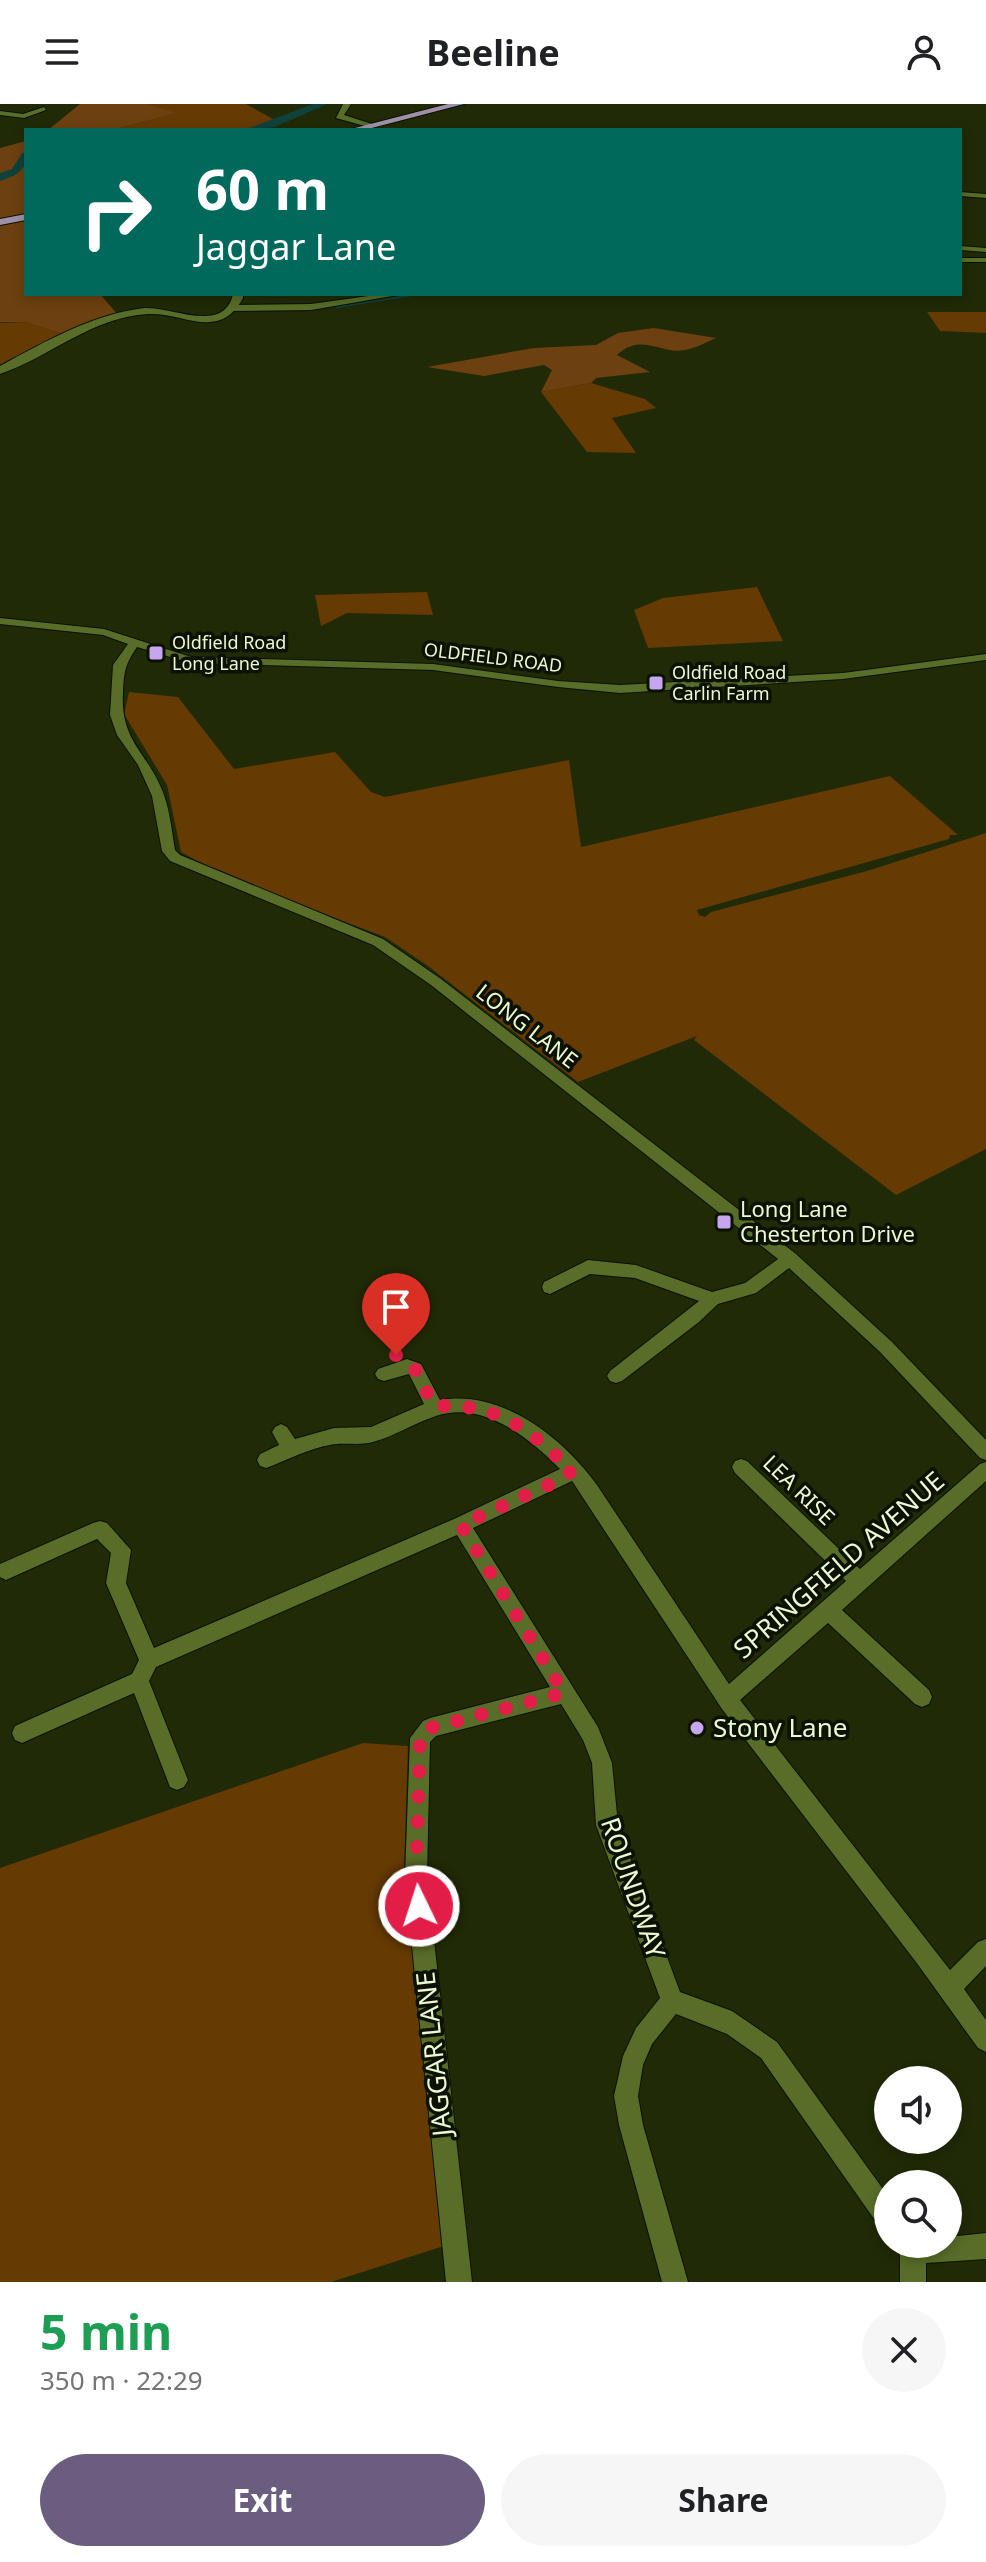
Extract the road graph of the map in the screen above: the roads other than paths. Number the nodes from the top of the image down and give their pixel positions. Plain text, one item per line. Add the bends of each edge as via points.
1 (347, 104) edge
2 (459, 104) edge
3 (44, 109) dead end
4 (0, 113) edge
5 (371, 126) junction
6 (362, 128) edge
7 (378, 128) edge
8 (962, 194) edge
9 (986, 196) edge
10 (24, 217) edge
11 (0, 222) edge
12 (962, 248) edge
13 (986, 250) edge
14 (962, 260) edge
15 (986, 260) edge
16 (962, 270) edge
17 (986, 270) edge
18 (239, 296) edge
19 (386, 296) edge
20 (230, 308) junction
21 (0, 371) edge
22 (0, 621) edge
23 (135, 642) junction
24 (986, 657) edge
25 (790, 1259) junction
26 (550, 1287) dead end
27 (712, 1299) junction
28 (384, 1374) dead end
29 (616, 1376) dead end
30 (434, 1406) junction
31 (986, 1452) edge
32 (266, 1460) dead end
33 (741, 1467) dead end
34 (986, 1470) edge
35 (572, 1471) junction
36 (461, 1525) junction
37 (6, 1571) dead end
38 (859, 1581) junction
39 (828, 1610) junction
40 (149, 1660) junction
41 (139, 1681) junction
42 (564, 1693) junction
43 (922, 1697) dead end
44 (727, 1699) junction
45 (22, 1733) dead end
46 (177, 1780) dead end
47 (986, 1950) edge
48 (950, 1987) junction
49 (672, 2001) junction
50 (986, 2040) edge
51 (874, 2197) edge
52 (986, 2246) edge
53 (962, 2247) edge
54 (911, 2258) edge
55 (459, 2282) edge
56 (675, 2282) edge
57 (913, 2282) edge

1 - 5 street via 339,116
2 - 5 main road
3 - 4 street via 24,116
5 - 6 main road
5 - 7 street
8 - 9 street
10 - 11 main road
12 - 13 street
14 - 15 street
16 - 17 street
18 - 20 street
19 - 20 street via 311,307
20 - 21 street via 218,318 201,320 164,311 123,315
22 - 23 street, OLDFIELD ROAD via 104,632
23 - 24 street, OLDFIELD ROAD via 190,660 433,667 620,689 843,676
23 - 25 street, LONG LANE via 119,665 116,715 158,796 175,858 378,942
25 - 27 street via 750,1288
25 - 31 street, LONG LANE via 886,1347
26 - 27 street via 588,1267 636,1272
27 - 29 street
28 - 30 street via 402,1361 415,1369
30 - 32 street via 366,1437 286,1440
30 - 35 street via 463,1405 518,1423
33 - 38 street, LEA RISE
34 - 38 street, SPRINGFIELD AVENUE
35 - 36 street
35 - 44 street
36 - 40 street
36 - 42 street, ROUNDWAY
37 - 40 street via 100,1529 121,1550 116,1583
38 - 39 street, SPRINGFIELD AVENUE
39 - 43 street
39 - 44 street, SPRINGFIELD AVENUE
40 - 41 street
41 - 45 street
41 - 46 street
42 - 49 street, ROUNDWAY via 591,1734 602,1763 607,1825
42 - 55 street, JAGGAR LANE via 430,1728 420,1738 416,1877
44 - 48 street
47 - 48 street
48 - 50 street
49 - 51 street via 745,2028 769,2050
49 - 56 street via 644,2036 631,2064 626,2096
52 - 53 street
54 - 57 street

